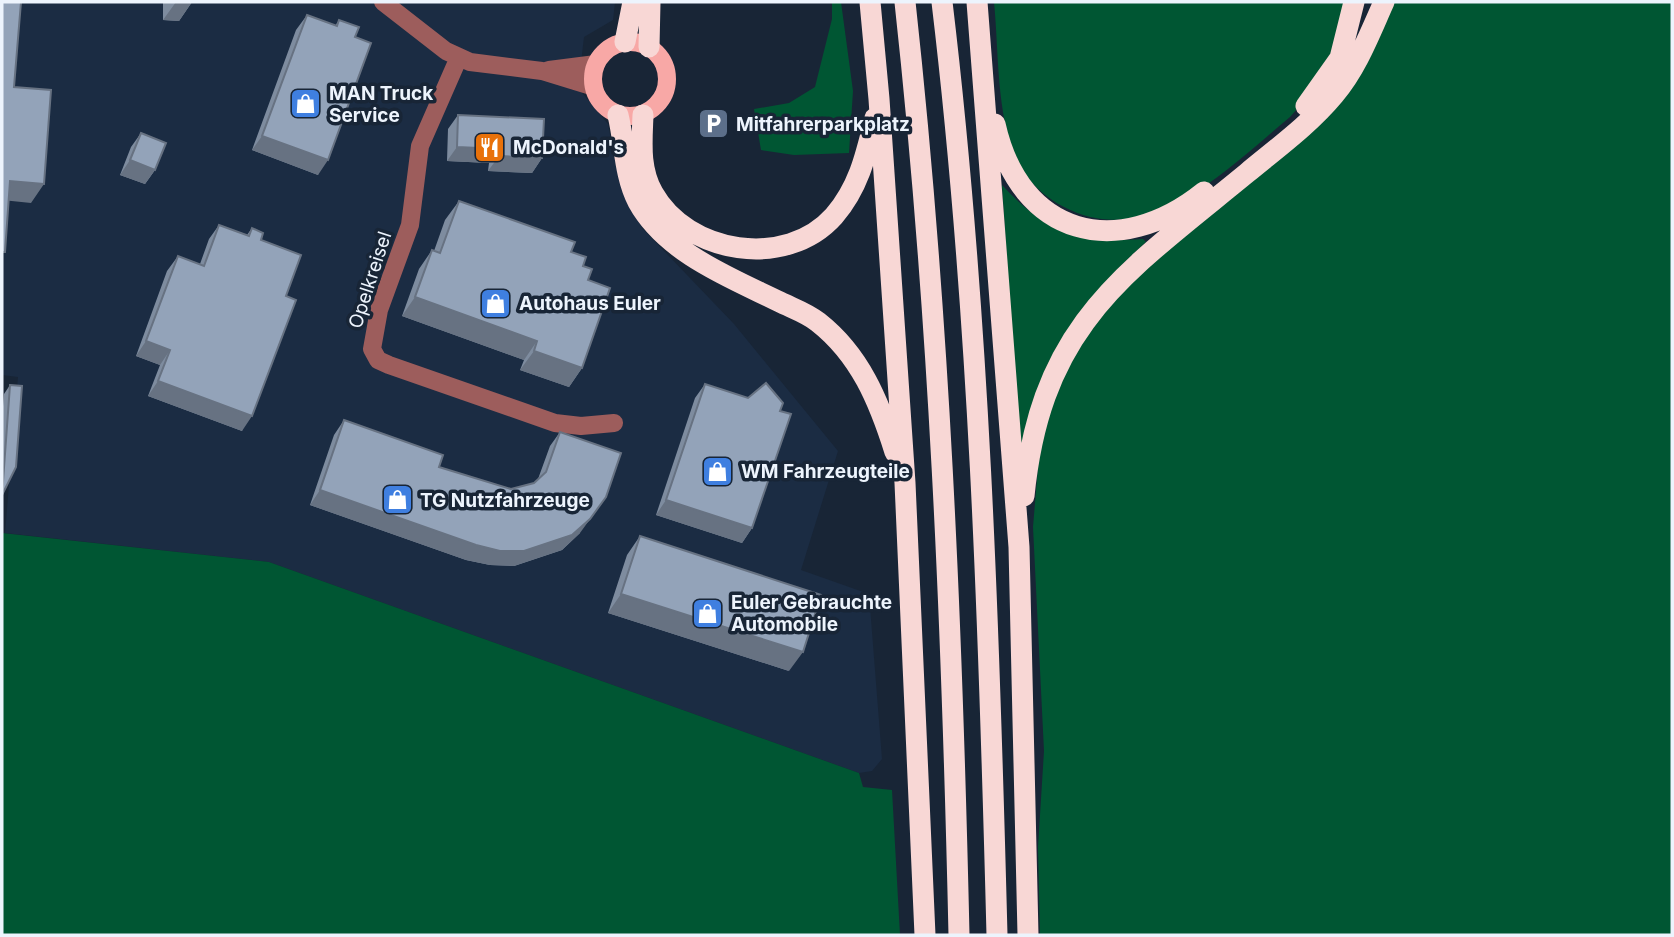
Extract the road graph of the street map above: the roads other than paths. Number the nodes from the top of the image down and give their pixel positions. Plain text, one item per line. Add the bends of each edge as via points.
1 (383, 2) edge
2 (633, 2) edge
3 (650, 2) edge
4 (870, 2) edge
5 (905, 2) edge
6 (942, 2) edge
7 (977, 2) edge
8 (1354, 2) edge
9 (1384, 2) edge
10 (625, 42) junction
11 (979, 44) junction
12 (649, 47) junction
13 (459, 57) junction
14 (596, 64) junction
15 (542, 71) junction
16 (594, 87) junction
17 (880, 99) junction
18 (618, 115) junction
19 (643, 115) junction
20 (614, 423) dead end
21 (905, 483) junction
22 (1019, 547) junction
23 (925, 935) edge
24 (959, 935) edge
25 (997, 935) edge
26 (1028, 935) edge

1 - 13 street
2 - 10 highway
3 - 12 highway
4 - 17 highway
5 - 24 highway via 935,325 954,698
6 - 25 highway via 972,330 989,622
7 - 11 highway
8 - 11 highway via 1340,58 1300,113 1189,204 1125,232 1074,226 1048,213 1017,181 998,139
9 - 22 highway via 1352,70 1307,124 1129,269 1086,317 1048,387 1034,430
10 - 12 main road
10 - 14 main road via 613,46
11 - 22 highway
12 - 19 main road via 667,69 668,84 655,108
13 - 15 street
13 - 20 street, Opelkreisel via 420,146 410,225 379,310 372,349 389,365 555,423
14 - 15 street
14 - 16 main road
15 - 16 street
16 - 18 main road via 598,99
17 - 19 highway via 860,179 833,217 808,235 781,246 727,247 690,233 654,195 642,164
17 - 21 highway
18 - 19 main road
18 - 21 highway via 624,162 638,202 658,230 712,268 816,320 850,352 878,399
21 - 23 highway
22 - 26 highway

